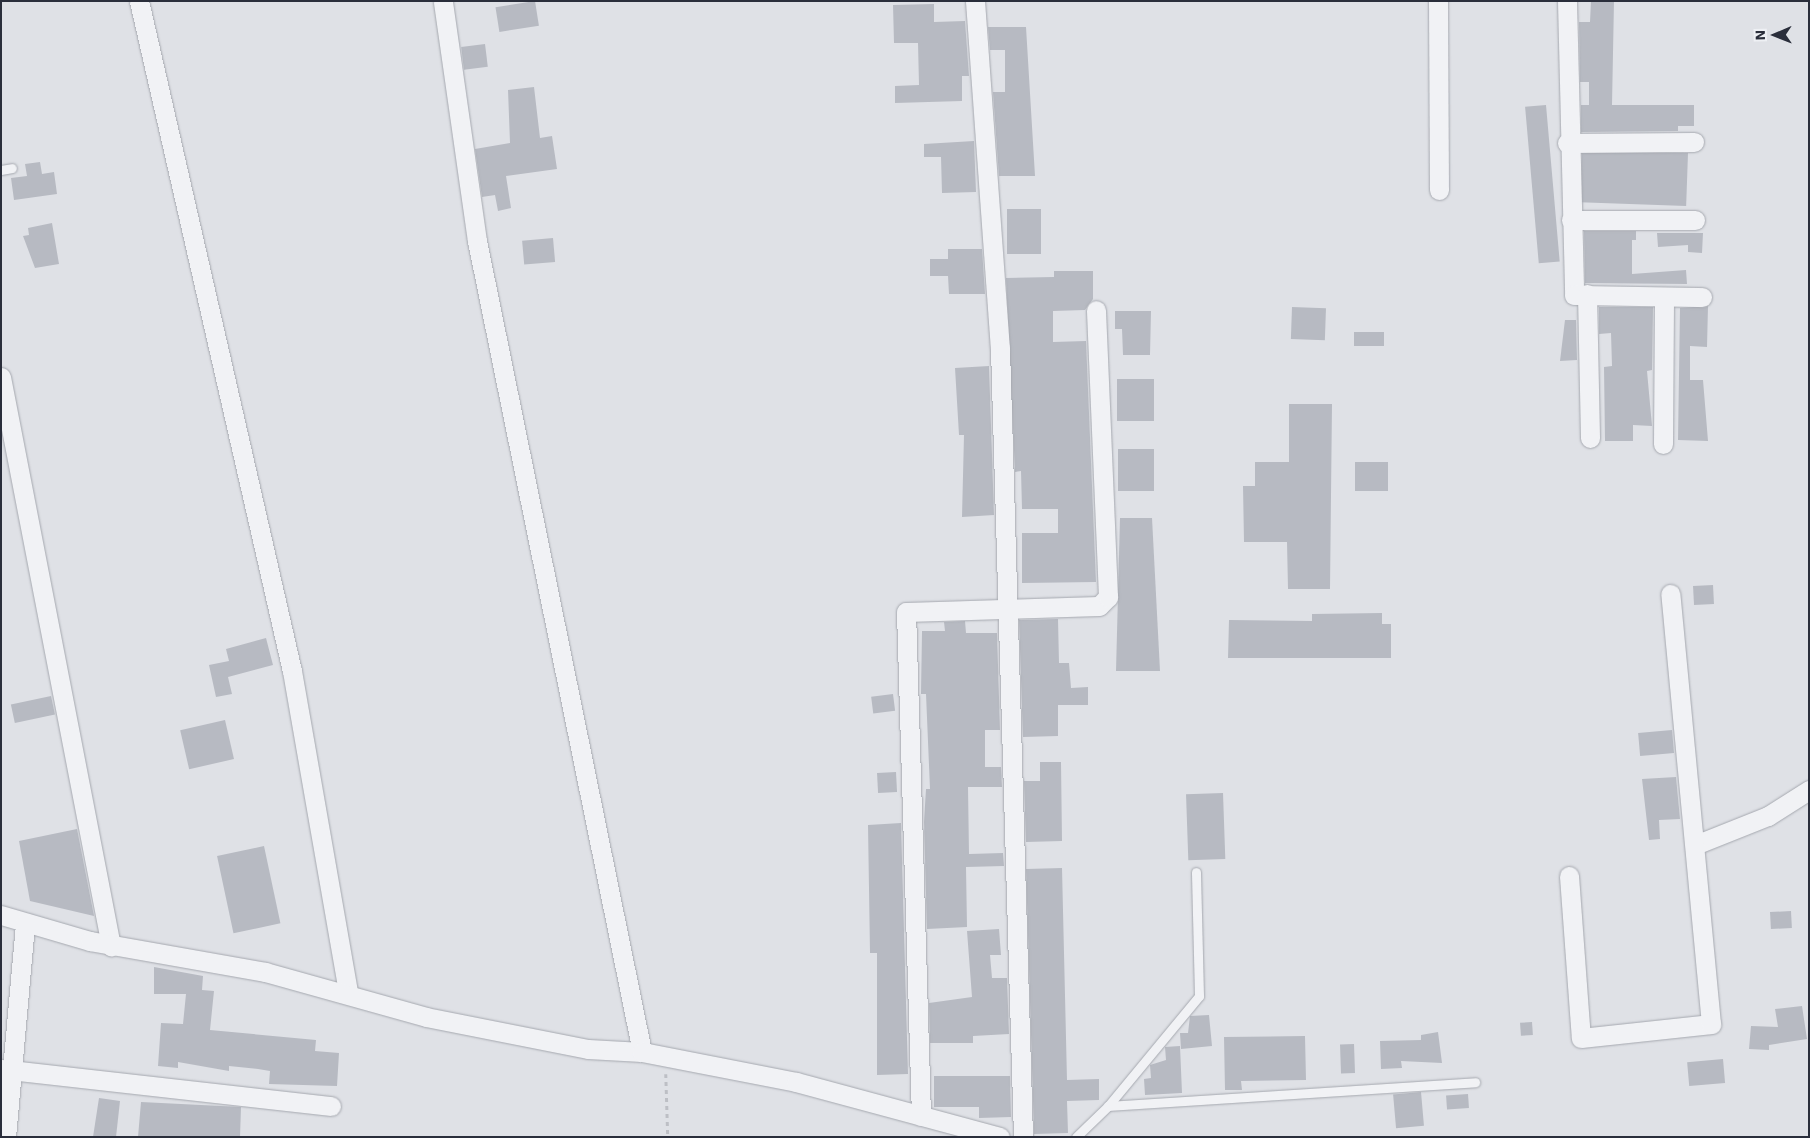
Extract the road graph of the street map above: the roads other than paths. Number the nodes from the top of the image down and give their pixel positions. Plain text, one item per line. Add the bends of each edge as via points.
1 (139, 1) edge
2 (443, 1) edge
3 (976, 1) edge
4 (1438, 1) edge
5 (1567, 1) edge
6 (1694, 142) dead end
7 (1567, 143) junction
8 (12, 168) dead end
9 (1, 170) edge
10 (1439, 190) dead end
11 (1571, 220) junction
12 (1696, 220) dead end
13 (1587, 294) junction
14 (1702, 297) dead end
15 (1664, 298) junction
16 (1096, 310) dead end
17 (1, 378) edge
18 (1590, 438) dead end
19 (1663, 444) dead end
20 (1670, 594) dead end
21 (1008, 608) junction
22 (1809, 790) edge
23 (1694, 845) junction
24 (1196, 872) dead end
25 (1569, 876) dead end
26 (1, 915) edge
27 (25, 923) junction
28 (111, 946) junction
29 (348, 993) junction
30 (642, 1052) junction
31 (6, 1070) edge
32 (1475, 1082) dead end
33 (331, 1106) dead end
34 (1108, 1106) junction
35 (921, 1116) junction
36 (6, 1137) edge
37 (1000, 1137) edge
38 (1023, 1137) edge
39 (1076, 1137) edge

1 - 29 street via 292,671
2 - 30 street via 477,241
3 - 21 street via 1000,348
4 - 10 street
5 - 7 street
6 - 7 street
7 - 11 street
8 - 9 lane
11 - 12 street
11 - 13 street via 1574,294
13 - 15 street
13 - 18 street
14 - 15 street
15 - 19 street
16 - 21 street via 1108,597 1099,606
17 - 28 street
20 - 23 street
21 - 35 street via 906,612
21 - 38 street
22 - 23 street via 1768,816
23 - 25 street via 1710,1024 1581,1038
24 - 34 lane via 1199,996
26 - 27 street
27 - 28 street
27 - 31 street
28 - 29 street via 265,972
29 - 30 street via 426,1017 588,1049
30 - 35 street via 796,1082
31 - 33 street
31 - 36 street
32 - 34 lane
34 - 39 lane
35 - 37 street

